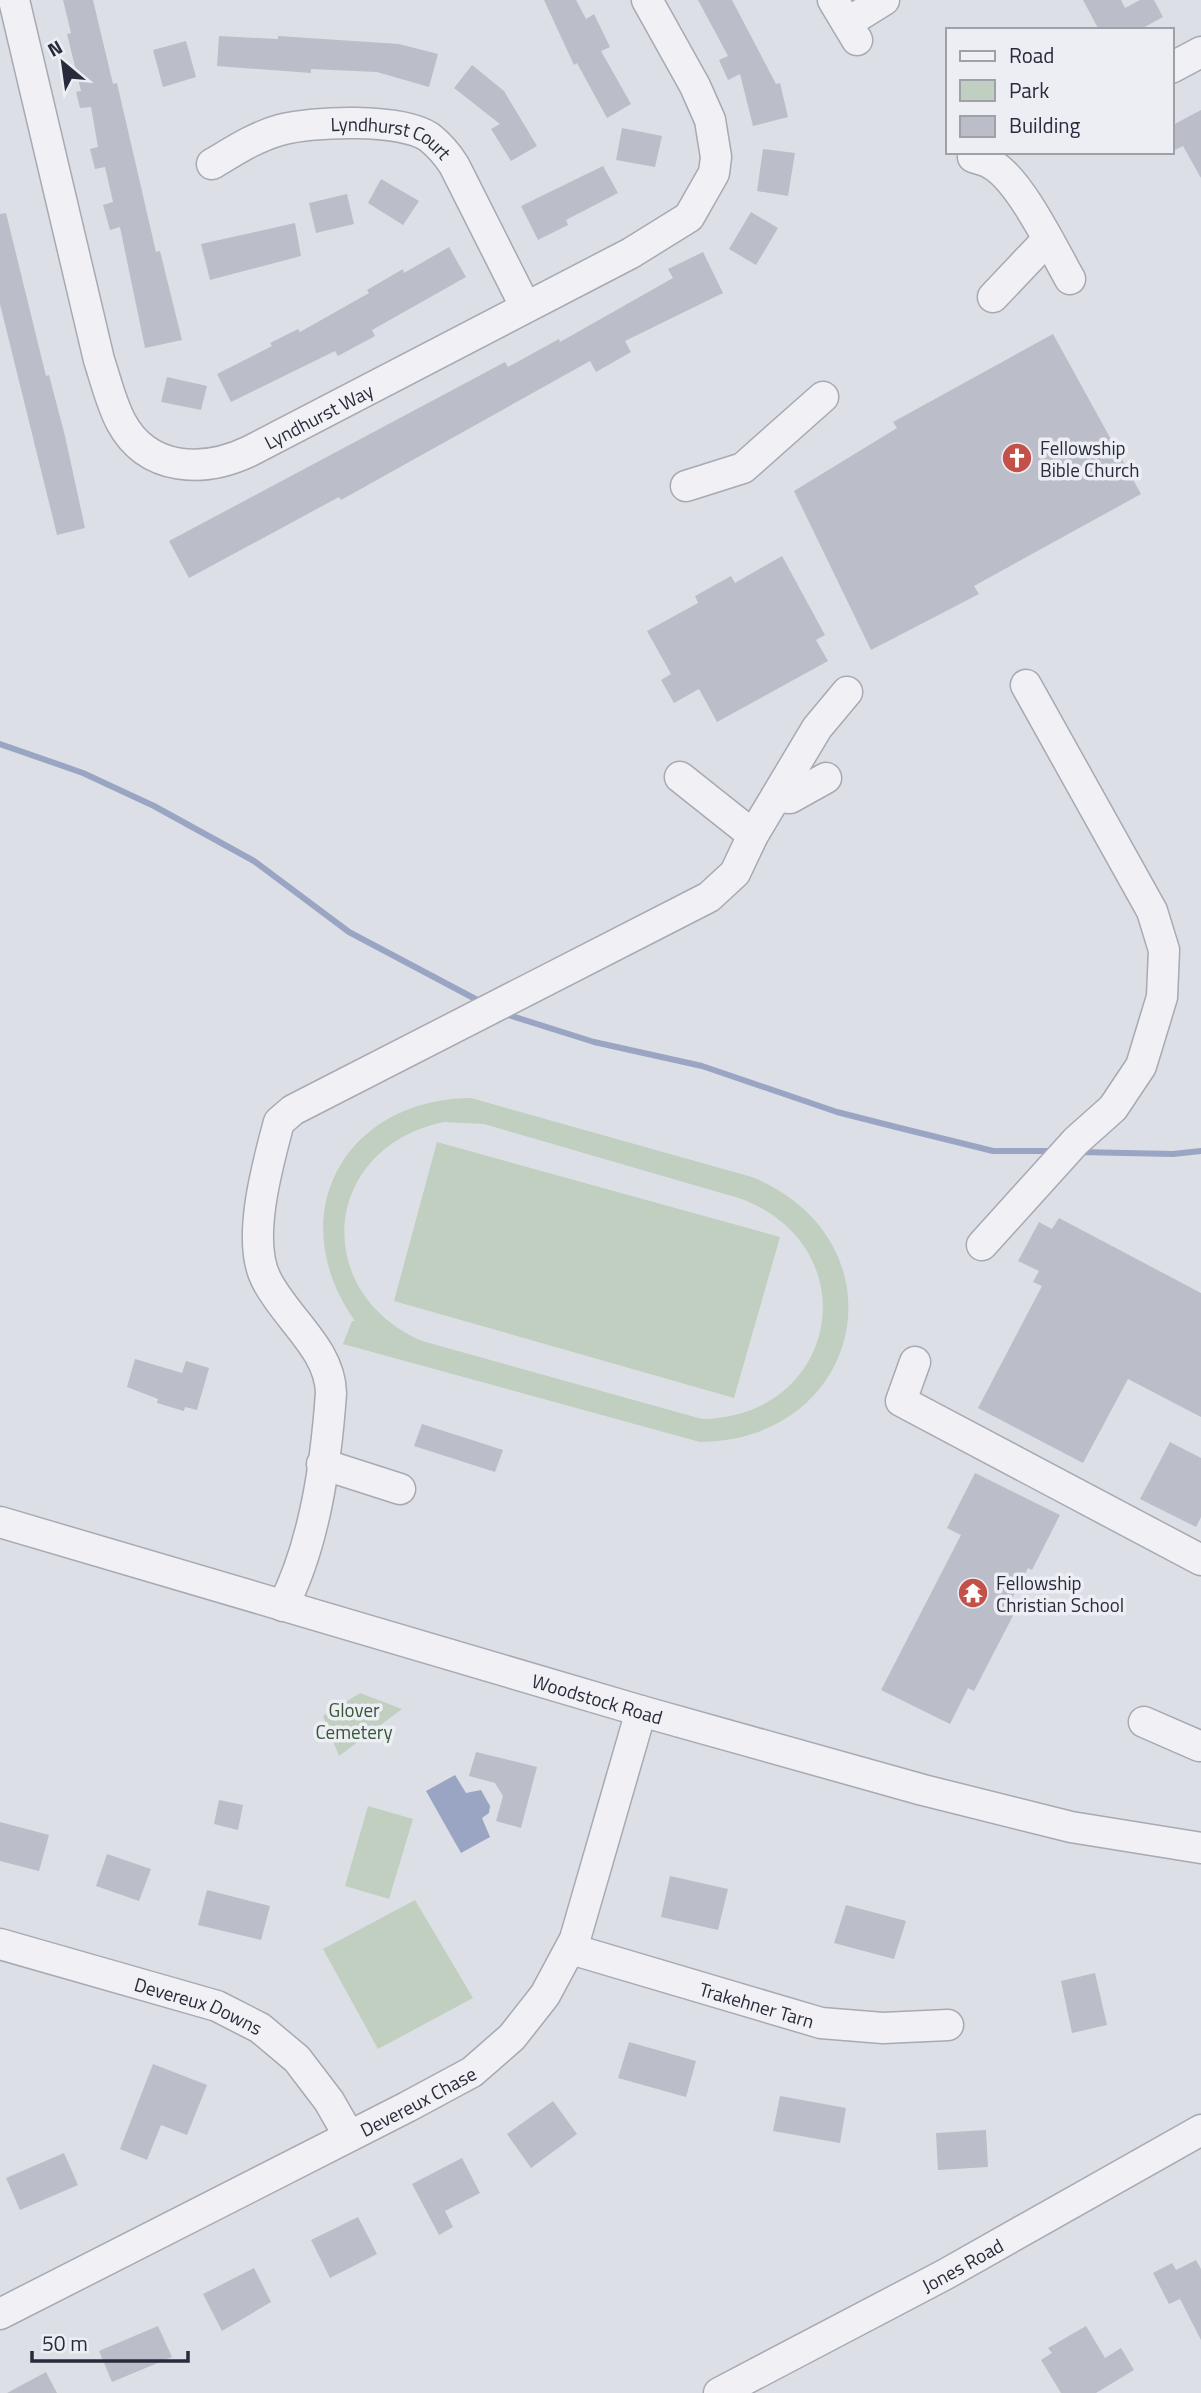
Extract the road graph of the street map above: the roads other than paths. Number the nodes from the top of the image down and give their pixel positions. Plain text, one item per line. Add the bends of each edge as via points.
1 (14, 0) edge
2 (647, 0) edge
3 (884, 0) edge
4 (845, 21) edge
5 (1201, 52) edge
6 (1173, 67) edge
7 (973, 157) dead end
8 (212, 164) dead end
9 (1047, 240) junction
10 (1070, 279) dead end
11 (993, 297) dead end
12 (525, 306) junction
13 (823, 397) dead end
14 (686, 486) dead end
15 (1026, 685) dead end
16 (847, 692) dead end
17 (680, 777) dead end
18 (826, 778) dead end
19 (776, 797) junction
20 (753, 835) junction
21 (982, 1245) dead end
22 (915, 1363) dead end
23 (323, 1464) junction
24 (400, 1489) dead end
25 (0, 1522) edge
26 (1201, 1560) edge
27 (283, 1606) junction
28 (641, 1711) junction
29 (1144, 1723) dead end
30 (1199, 1746) edge
31 (1201, 1848) edge
32 (0, 1944) edge
33 (571, 1949) junction
34 (948, 2025) dead end
35 (1201, 2130) edge
36 (349, 2136) junction
37 (0, 2314) edge
38 (719, 2393) edge

1 - 12 street, Lyndhurst Way via 99,360 122,424 149,452 191,467 228,461
2 - 12 street, Lyndhurst Way via 710,120 714,173 689,217 671,230
3 - 4 street
5 - 6 street
7 - 9 street via 994,165 1010,181
8 - 12 street, Lyndhurst Court via 262,137 312,124 394,127 427,136 454,165
9 - 10 street
9 - 11 street
13 - 14 street via 743,468
15 - 21 street via 1152,911 1164,950 1162,997 1141,1066 1114,1108 1076,1141
16 - 19 street via 817,728
17 - 20 street
18 - 19 street via 790,798
19 - 20 street
20 - 23 street via 736,873 709,897 293,1110 279,1122 257,1232 258,1254 265,1279 323,1359 331,1379
22 - 26 street via 901,1401
23 - 24 street
23 - 27 street via 300,1562
25 - 27 street, Woodstock Road
27 - 28 street, Woodstock Road
28 - 31 street, Woodstock Road via 999,1810
28 - 33 street, Devereux Chase
29 - 30 street
32 - 36 street, Devereux Downs via 217,2006 260,2028 297,2059
33 - 34 street, Trakehner Tarn via 821,2023 883,2028
33 - 36 street, Devereux Chase via 545,1995 512,2037 472,2072
35 - 38 street, Jones Road via 944,2275
36 - 37 street, Devereux Chase

